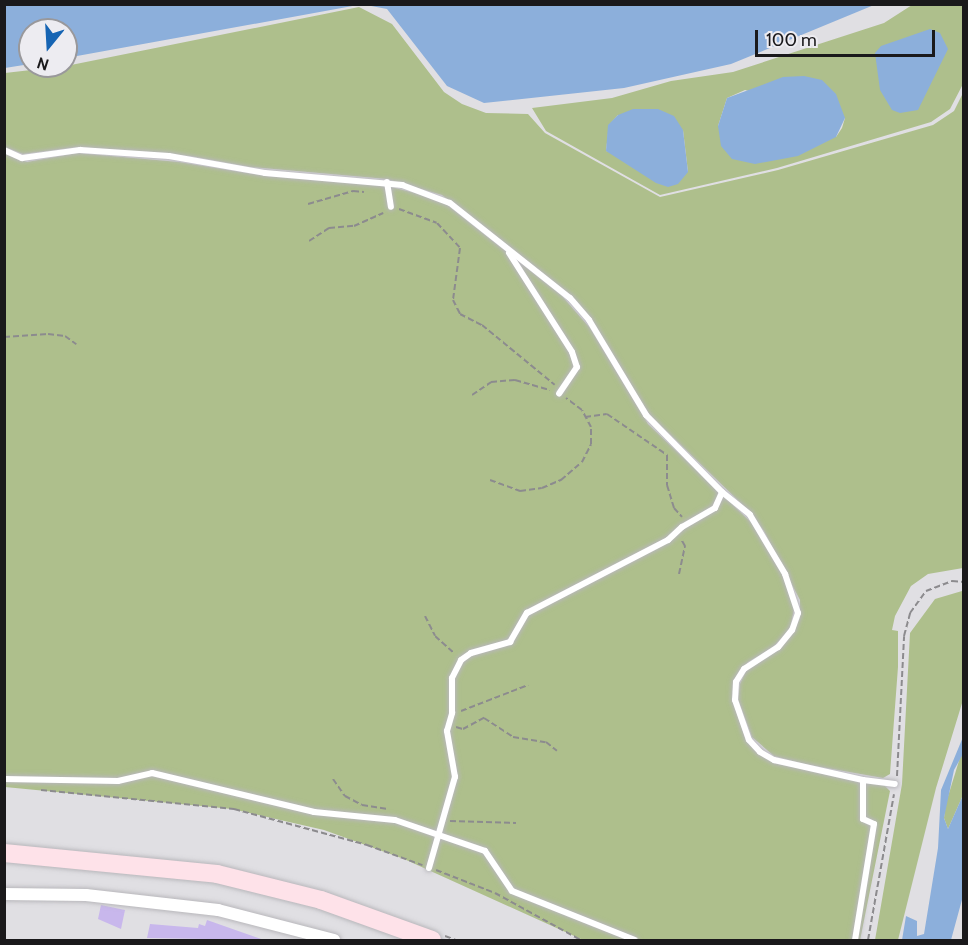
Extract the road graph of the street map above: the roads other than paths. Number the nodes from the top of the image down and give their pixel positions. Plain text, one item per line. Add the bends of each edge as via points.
1 (4, 150) edge
2 (387, 182) junction
3 (391, 207) road end
4 (507, 249) junction
5 (560, 391) road end
6 (722, 492) junction
7 (4, 778) edge
8 (863, 780) junction
9 (895, 784) road end
10 (440, 837) junction
11 (4, 853) edge
12 (429, 868) road end
13 (4, 894) edge
14 (334, 940) edge
15 (432, 940) edge
16 (635, 940) edge
17 (855, 940) edge

1 - 2 lane via 22,158 80,150 169,156 265,173
2 - 3 lane
2 - 4 lane via 431,193 450,203
4 - 5 lane via 572,351 577,367
4 - 6 lane via 570,298 589,320 646,415
6 - 8 lane via 750,515 764,534 796,598 798,613 784,640 749,664 736,682 735,700 749,740 774,760
6 - 10 lane via 715,508 668,540 527,613 510,642 471,653 461,660 452,678 449,700 455,777
7 - 10 lane via 118,781 152,773 314,812 401,824
8 - 9 lane
8 - 17 lane via 863,819 874,824
10 - 12 lane
10 - 16 lane via 485,851 512,891
11 - 15 street via 217,874 321,900
13 - 14 street via 86,895 207,908

